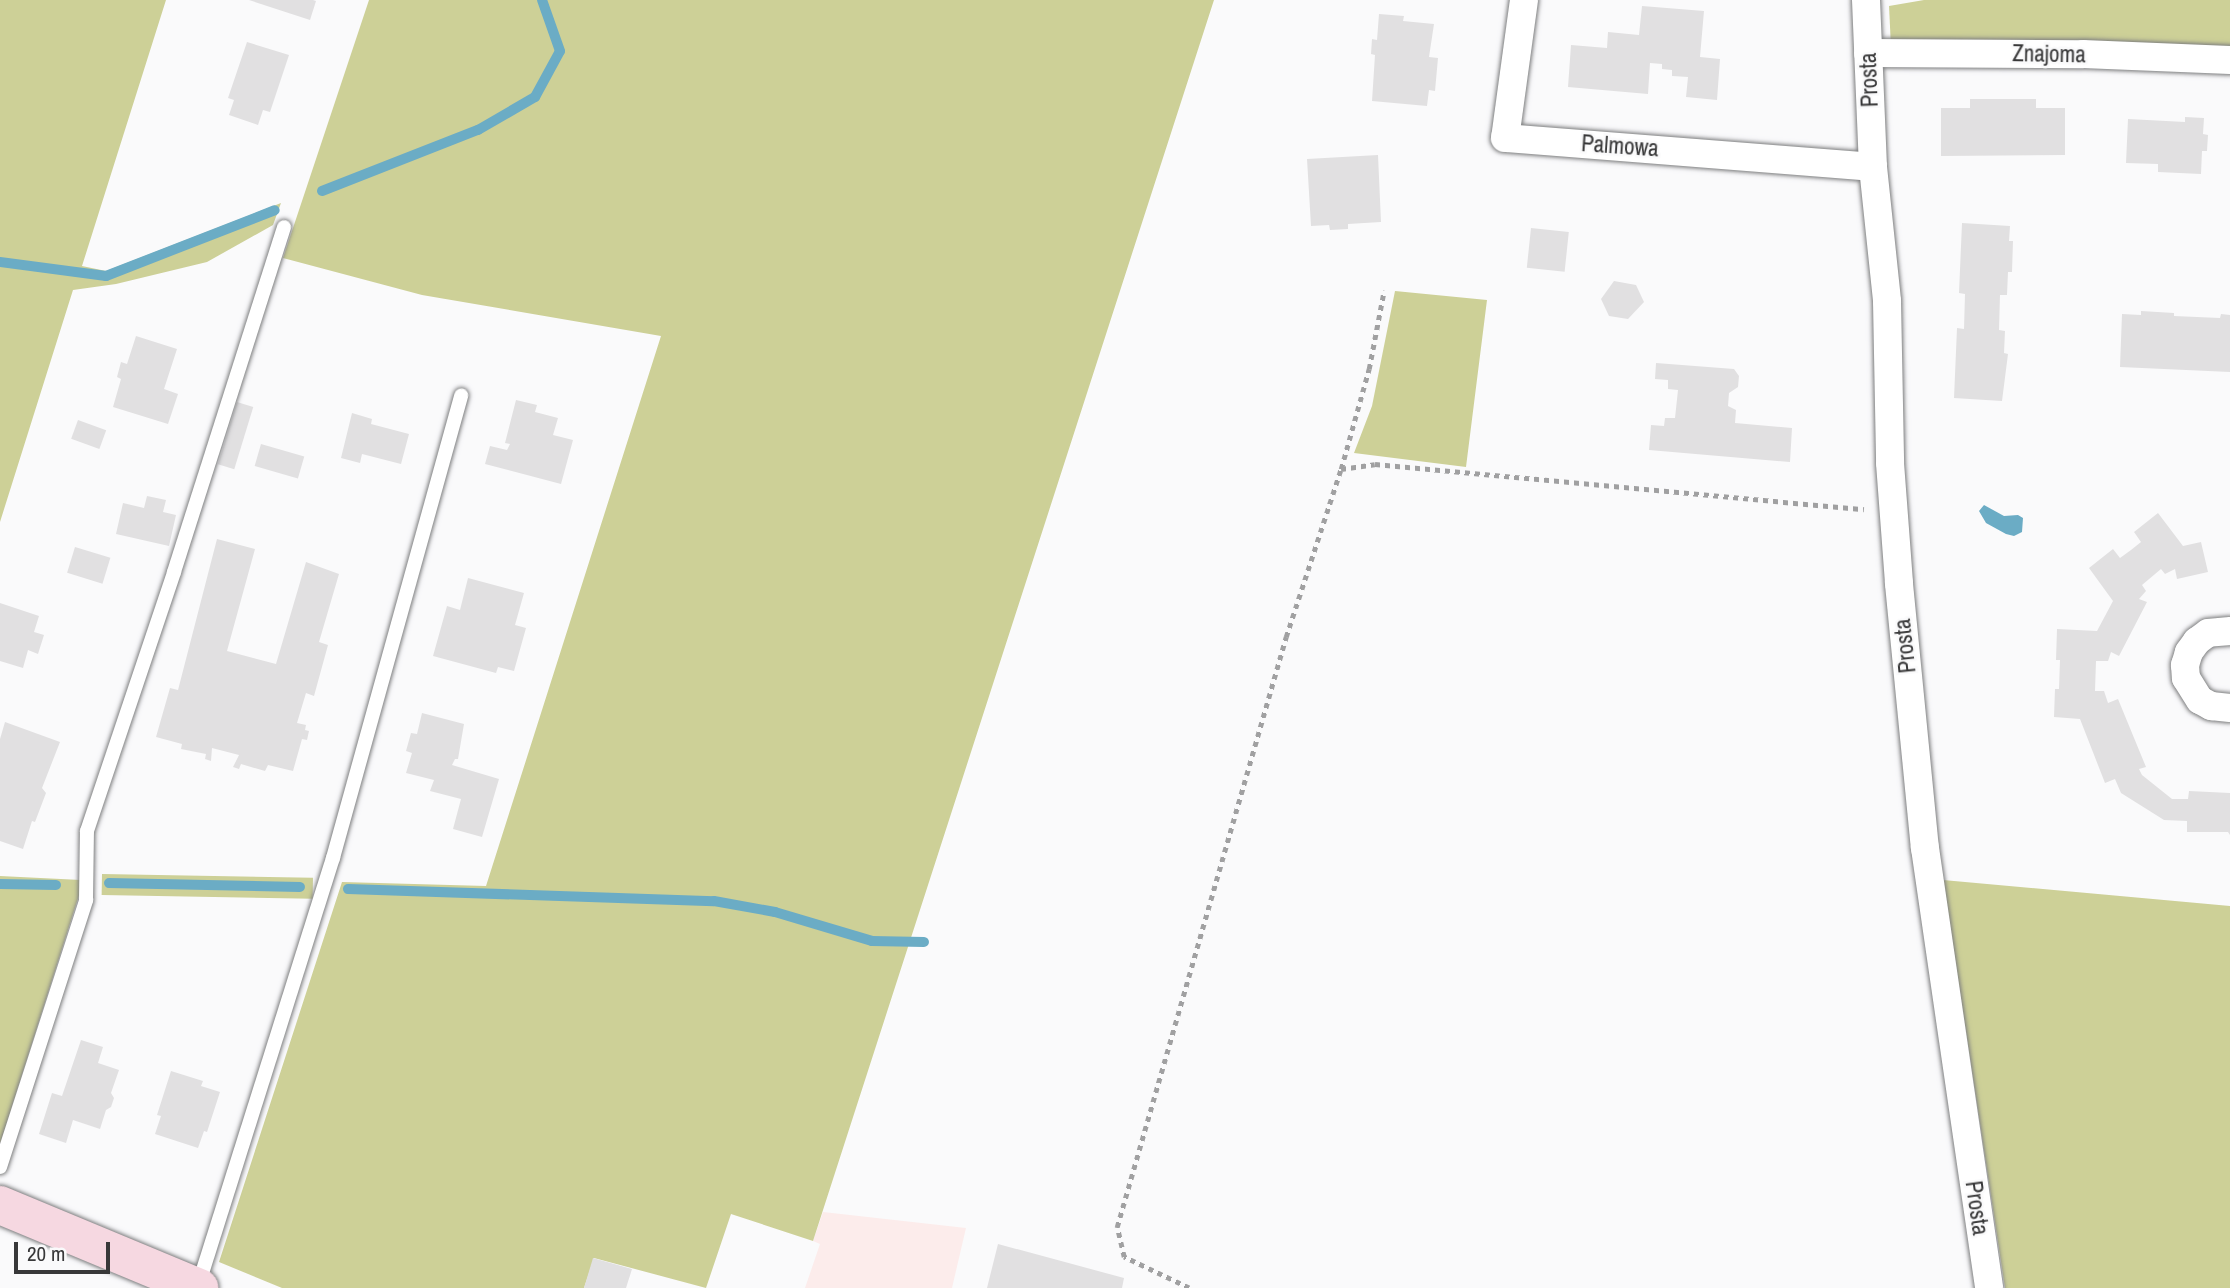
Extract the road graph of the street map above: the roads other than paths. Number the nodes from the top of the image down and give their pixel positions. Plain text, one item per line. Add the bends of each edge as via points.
1 (1524, 0) edge
2 (1866, 0) edge
3 (1868, 53) junction
4 (2230, 60) edge
5 (1873, 167) junction
6 (284, 227) dead end
7 (461, 395) dead end
8 (2230, 625) edge
9 (2230, 631) edge
10 (2230, 708) edge
11 (0, 1167) edge
12 (0, 1205) edge
13 (198, 1288) edge
14 (1989, 1288) edge

1 - 5 street, Palmowa via 1505,138
2 - 3 street, Prosta
3 - 4 street, Znajoma
3 - 5 street, Prosta
5 - 14 street, Prosta via 1887,301 1893,506 1927,861
6 - 11 lane via 87,831 86,900
7 - 13 lane via 333,858
8 - 9 street
9 - 10 street via 2208,633 2197,641 2185,665 2186,678 2200,700
12 - 13 street

